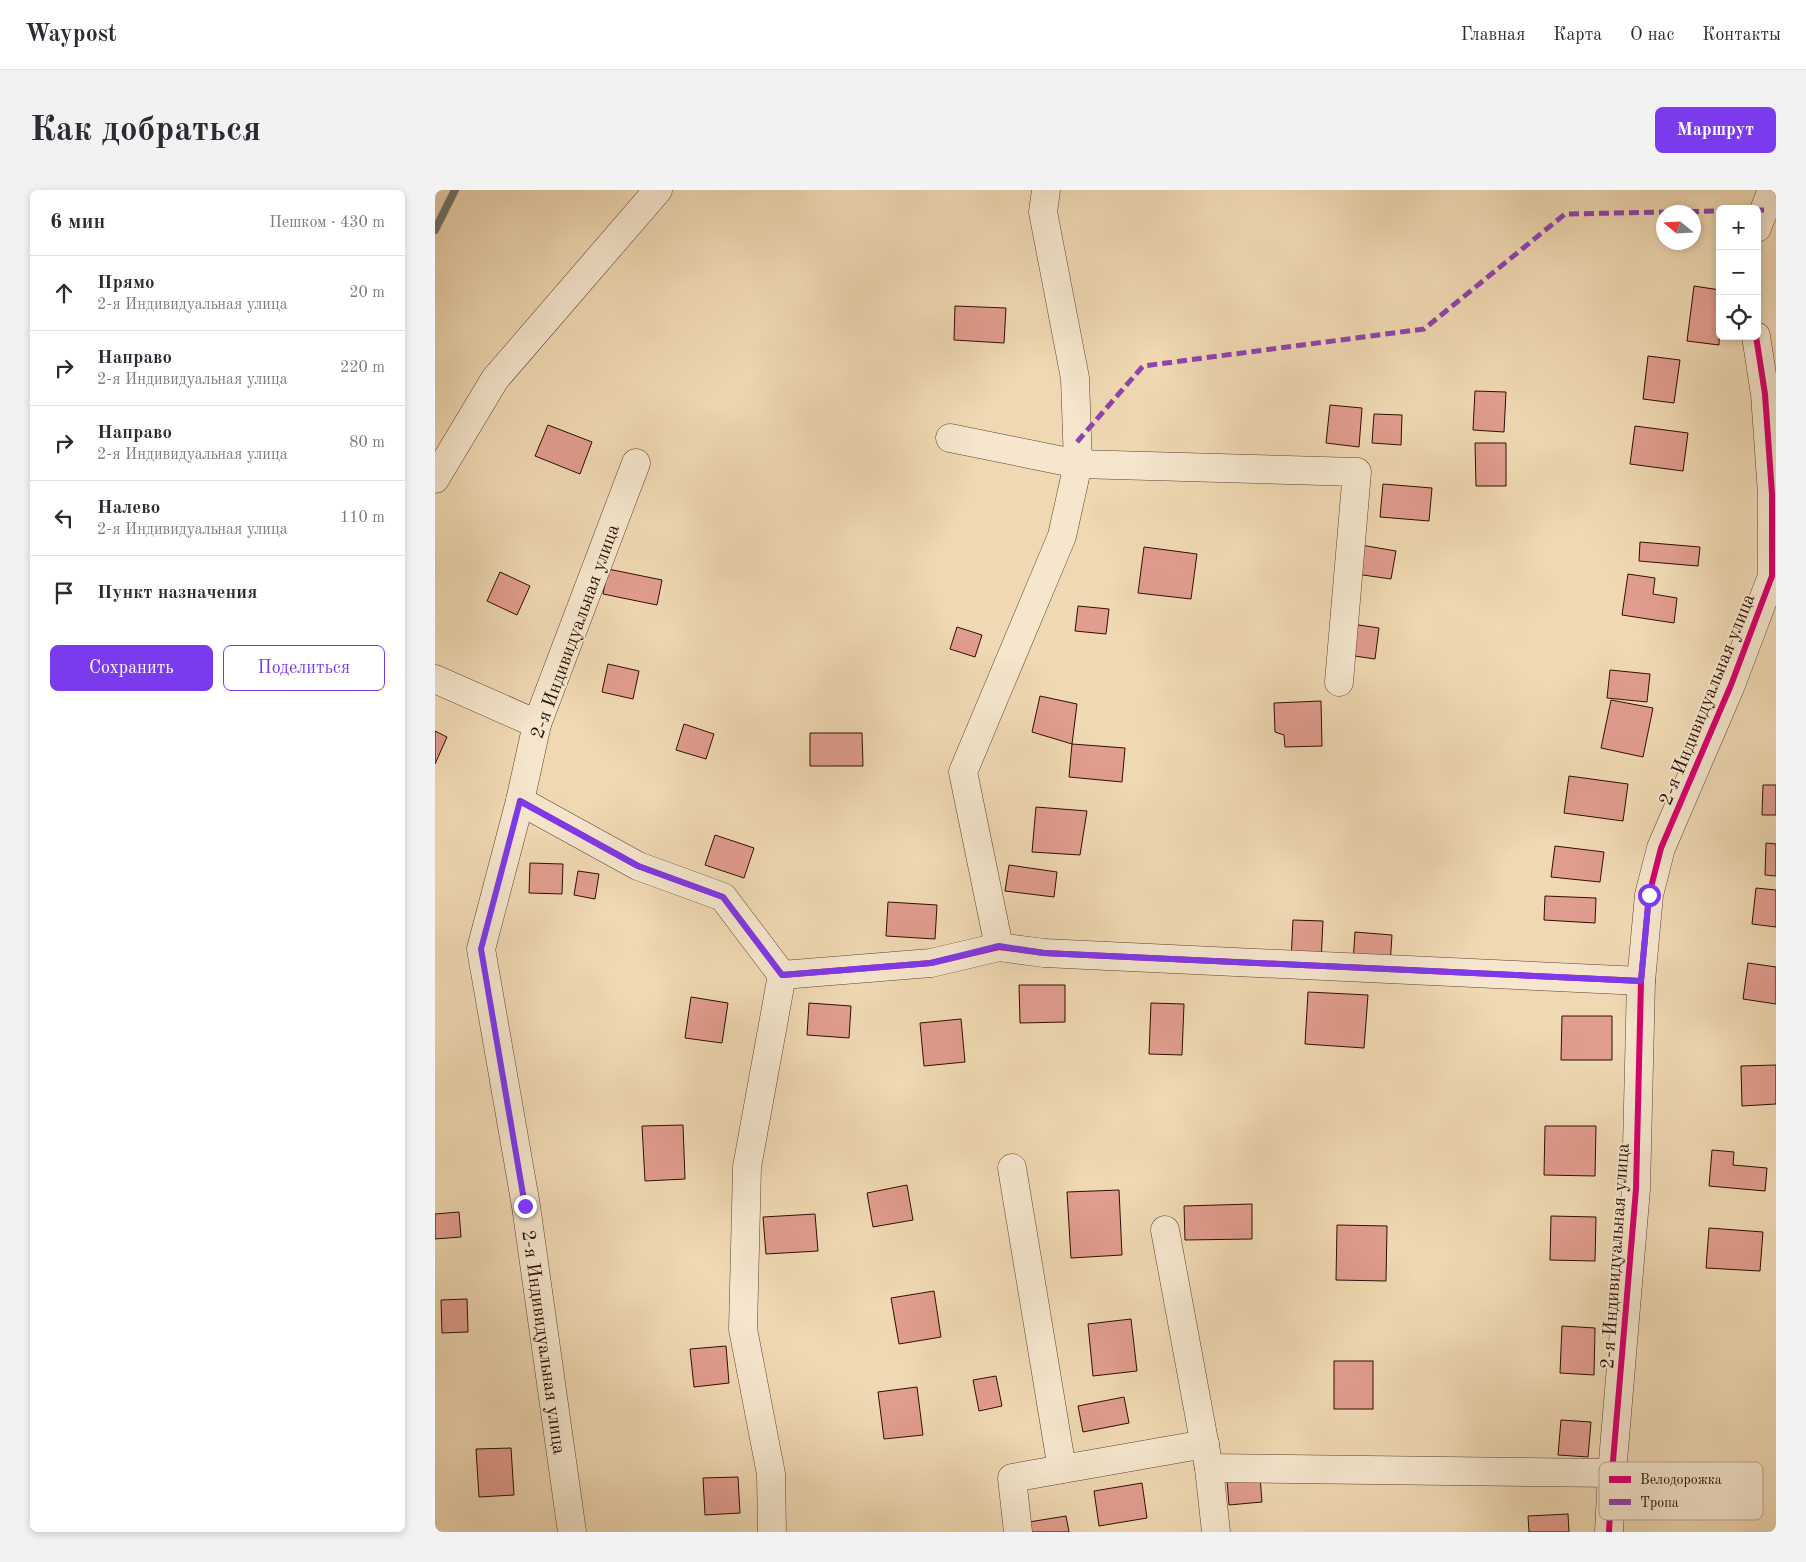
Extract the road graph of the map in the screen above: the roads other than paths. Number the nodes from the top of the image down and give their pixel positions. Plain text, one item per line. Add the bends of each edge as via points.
1 (658, 190) edge
2 (1046, 190) edge
3 (1772, 190) edge
4 (1761, 218) edge
5 (1757, 340) edge
6 (950, 438) dead end
7 (636, 463) dead end
8 (1079, 464) junction
9 (435, 479) edge
10 (435, 679) edge
11 (1339, 682) dead end
12 (537, 724) junction
13 (520, 801) junction
14 (999, 946) junction
15 (782, 975) junction
16 (1641, 981) junction
17 (1011, 1168) dead end
18 (1165, 1230) dead end
19 (1207, 1456) junction
20 (1612, 1462) edge
21 (1062, 1469) junction
22 (1599, 1472) edge
23 (573, 1532) edge
24 (772, 1532) edge
25 (1018, 1532) edge
26 (1216, 1532) edge

1 - 9 street via 495,379
2 - 8 street via 1043,212 1075,378
3 - 4 street
5 - 16 street, 2-я Индивидуальная улица via 1765,394 1772,494 1772,576 1731,685 1661,848 1649,895
6 - 8 street
7 - 12 street, 2-я Индивидуальная улица
8 - 11 street via 1357,472
8 - 14 street via 1062,536 963,772
10 - 12 street
12 - 13 street, 2-я Индивидуальная улица
13 - 15 street via 638,866 723,897
13 - 23 street, 2-я Индивидуальная улица via 481,949 525,1206
14 - 15 street via 931,963
14 - 16 street via 1044,953
15 - 24 street via 747,1167 743,1329 771,1474
16 - 20 street, 2-я Индивидуальная улица via 1636,1189
17 - 21 street
18 - 19 street
19 - 21 street
19 - 22 street
19 - 26 street
21 - 25 street via 1012,1478

